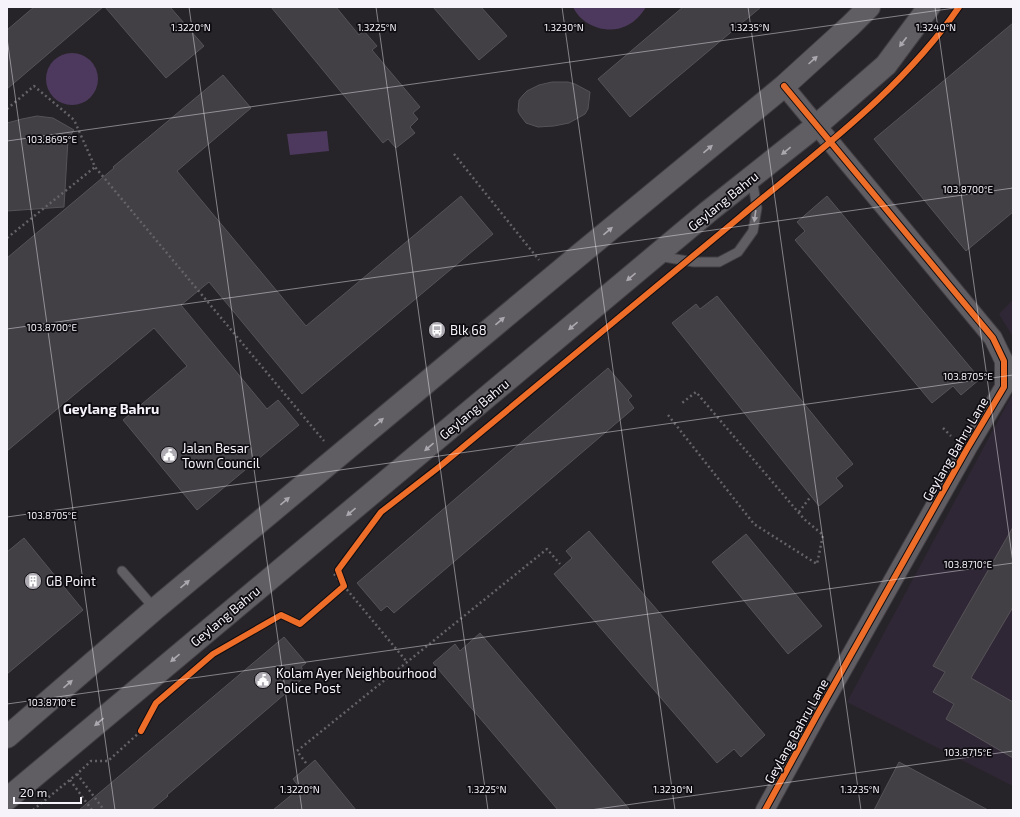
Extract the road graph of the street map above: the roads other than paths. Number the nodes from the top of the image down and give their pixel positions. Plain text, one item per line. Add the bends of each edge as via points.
1 (868, 7) edge
2 (926, 8) edge
3 (784, 86) junction
4 (816, 126) junction
5 (752, 178) junction
6 (657, 256) junction
7 (1008, 360) edge
8 (122, 570) dead end
9 (155, 609) junction
10 (7, 737) edge
11 (7, 799) edge
12 (765, 810) edge

3 -> 1 main road
2 -> 4 main road, Geylang Bahru via 886,65
3 - 4 street, Geylang Bahru Lane
9 -> 3 main road
4 -> 5 main road, Geylang Bahru
4 - 7 street, Geylang Bahru Lane via 993,338
5 - 6 main road, Geylang Bahru
5 -> 6 lane via 756,208 753,231 738,252 719,262 694,262
6 -> 11 main road, Geylang Bahru
7 - 12 street, Geylang Bahru Lane via 1004,387
8 - 9 lane
10 -> 9 main road

